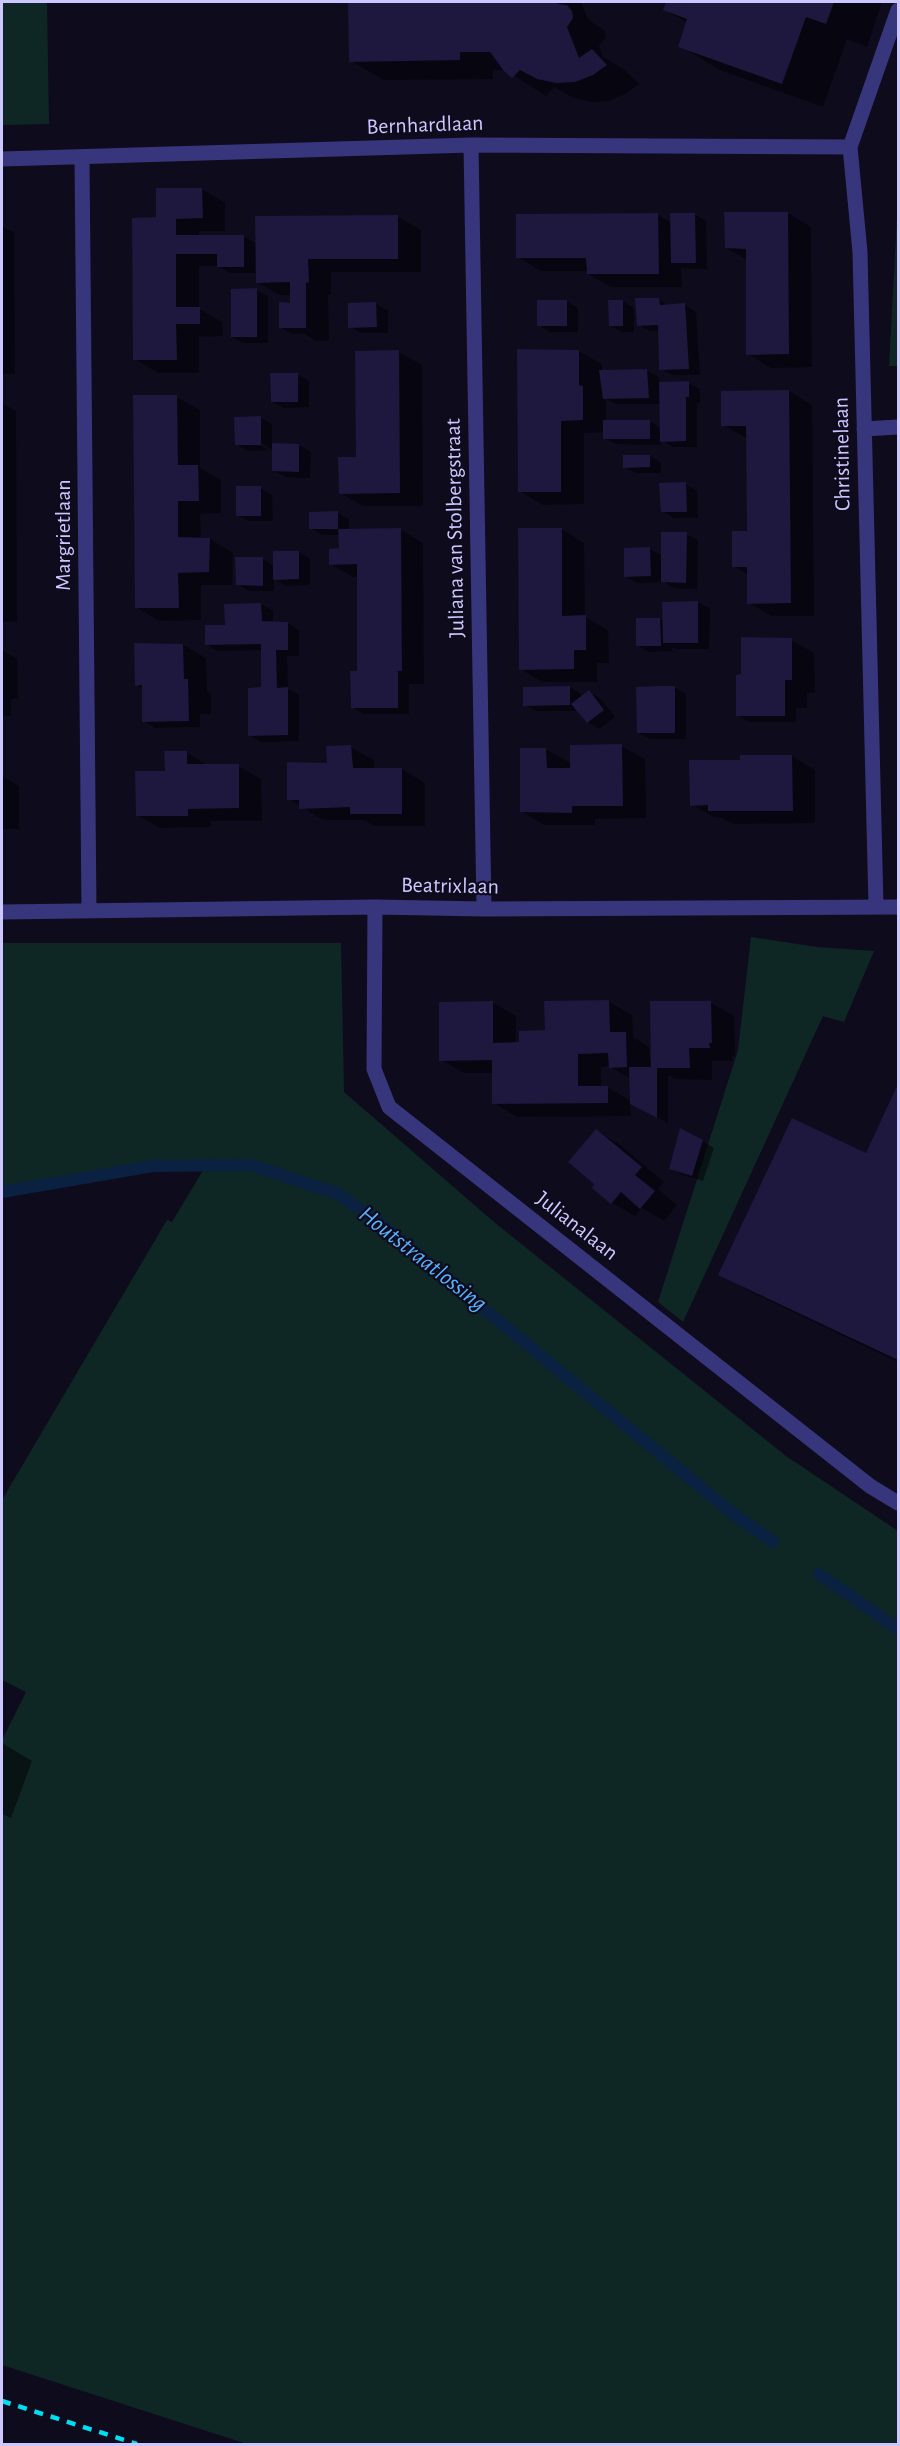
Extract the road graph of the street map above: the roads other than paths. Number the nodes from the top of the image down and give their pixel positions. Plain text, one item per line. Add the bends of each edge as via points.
1 (898, 10) edge
2 (471, 145) junction
3 (850, 147) junction
4 (82, 158) junction
5 (2, 159) edge
6 (898, 427) edge
7 (864, 429) junction
8 (876, 906) junction
9 (375, 907) junction
10 (898, 907) edge
11 (484, 909) junction
12 (89, 911) junction
13 (2, 912) edge
14 (898, 1503) edge

1 - 3 street, Christinelaan
2 - 3 street, Bernhardlaan
2 - 4 street, Bernhardlaan
2 - 11 street, Juliana van Stolbergstraat
3 - 7 street, Christinelaan via 860,252
4 - 5 street, Bernhardlaan
4 - 12 street, Margrietlaan
6 - 7 street
7 - 8 street, Christinelaan
8 - 10 street, Beatrixlaan
8 - 11 street, Beatrixlaan
9 - 11 street, Beatrixlaan
9 - 12 street, Beatrixlaan
9 - 14 street, Julianalaan via 374,1069 389,1107 870,1486
12 - 13 street, Beatrixlaan

